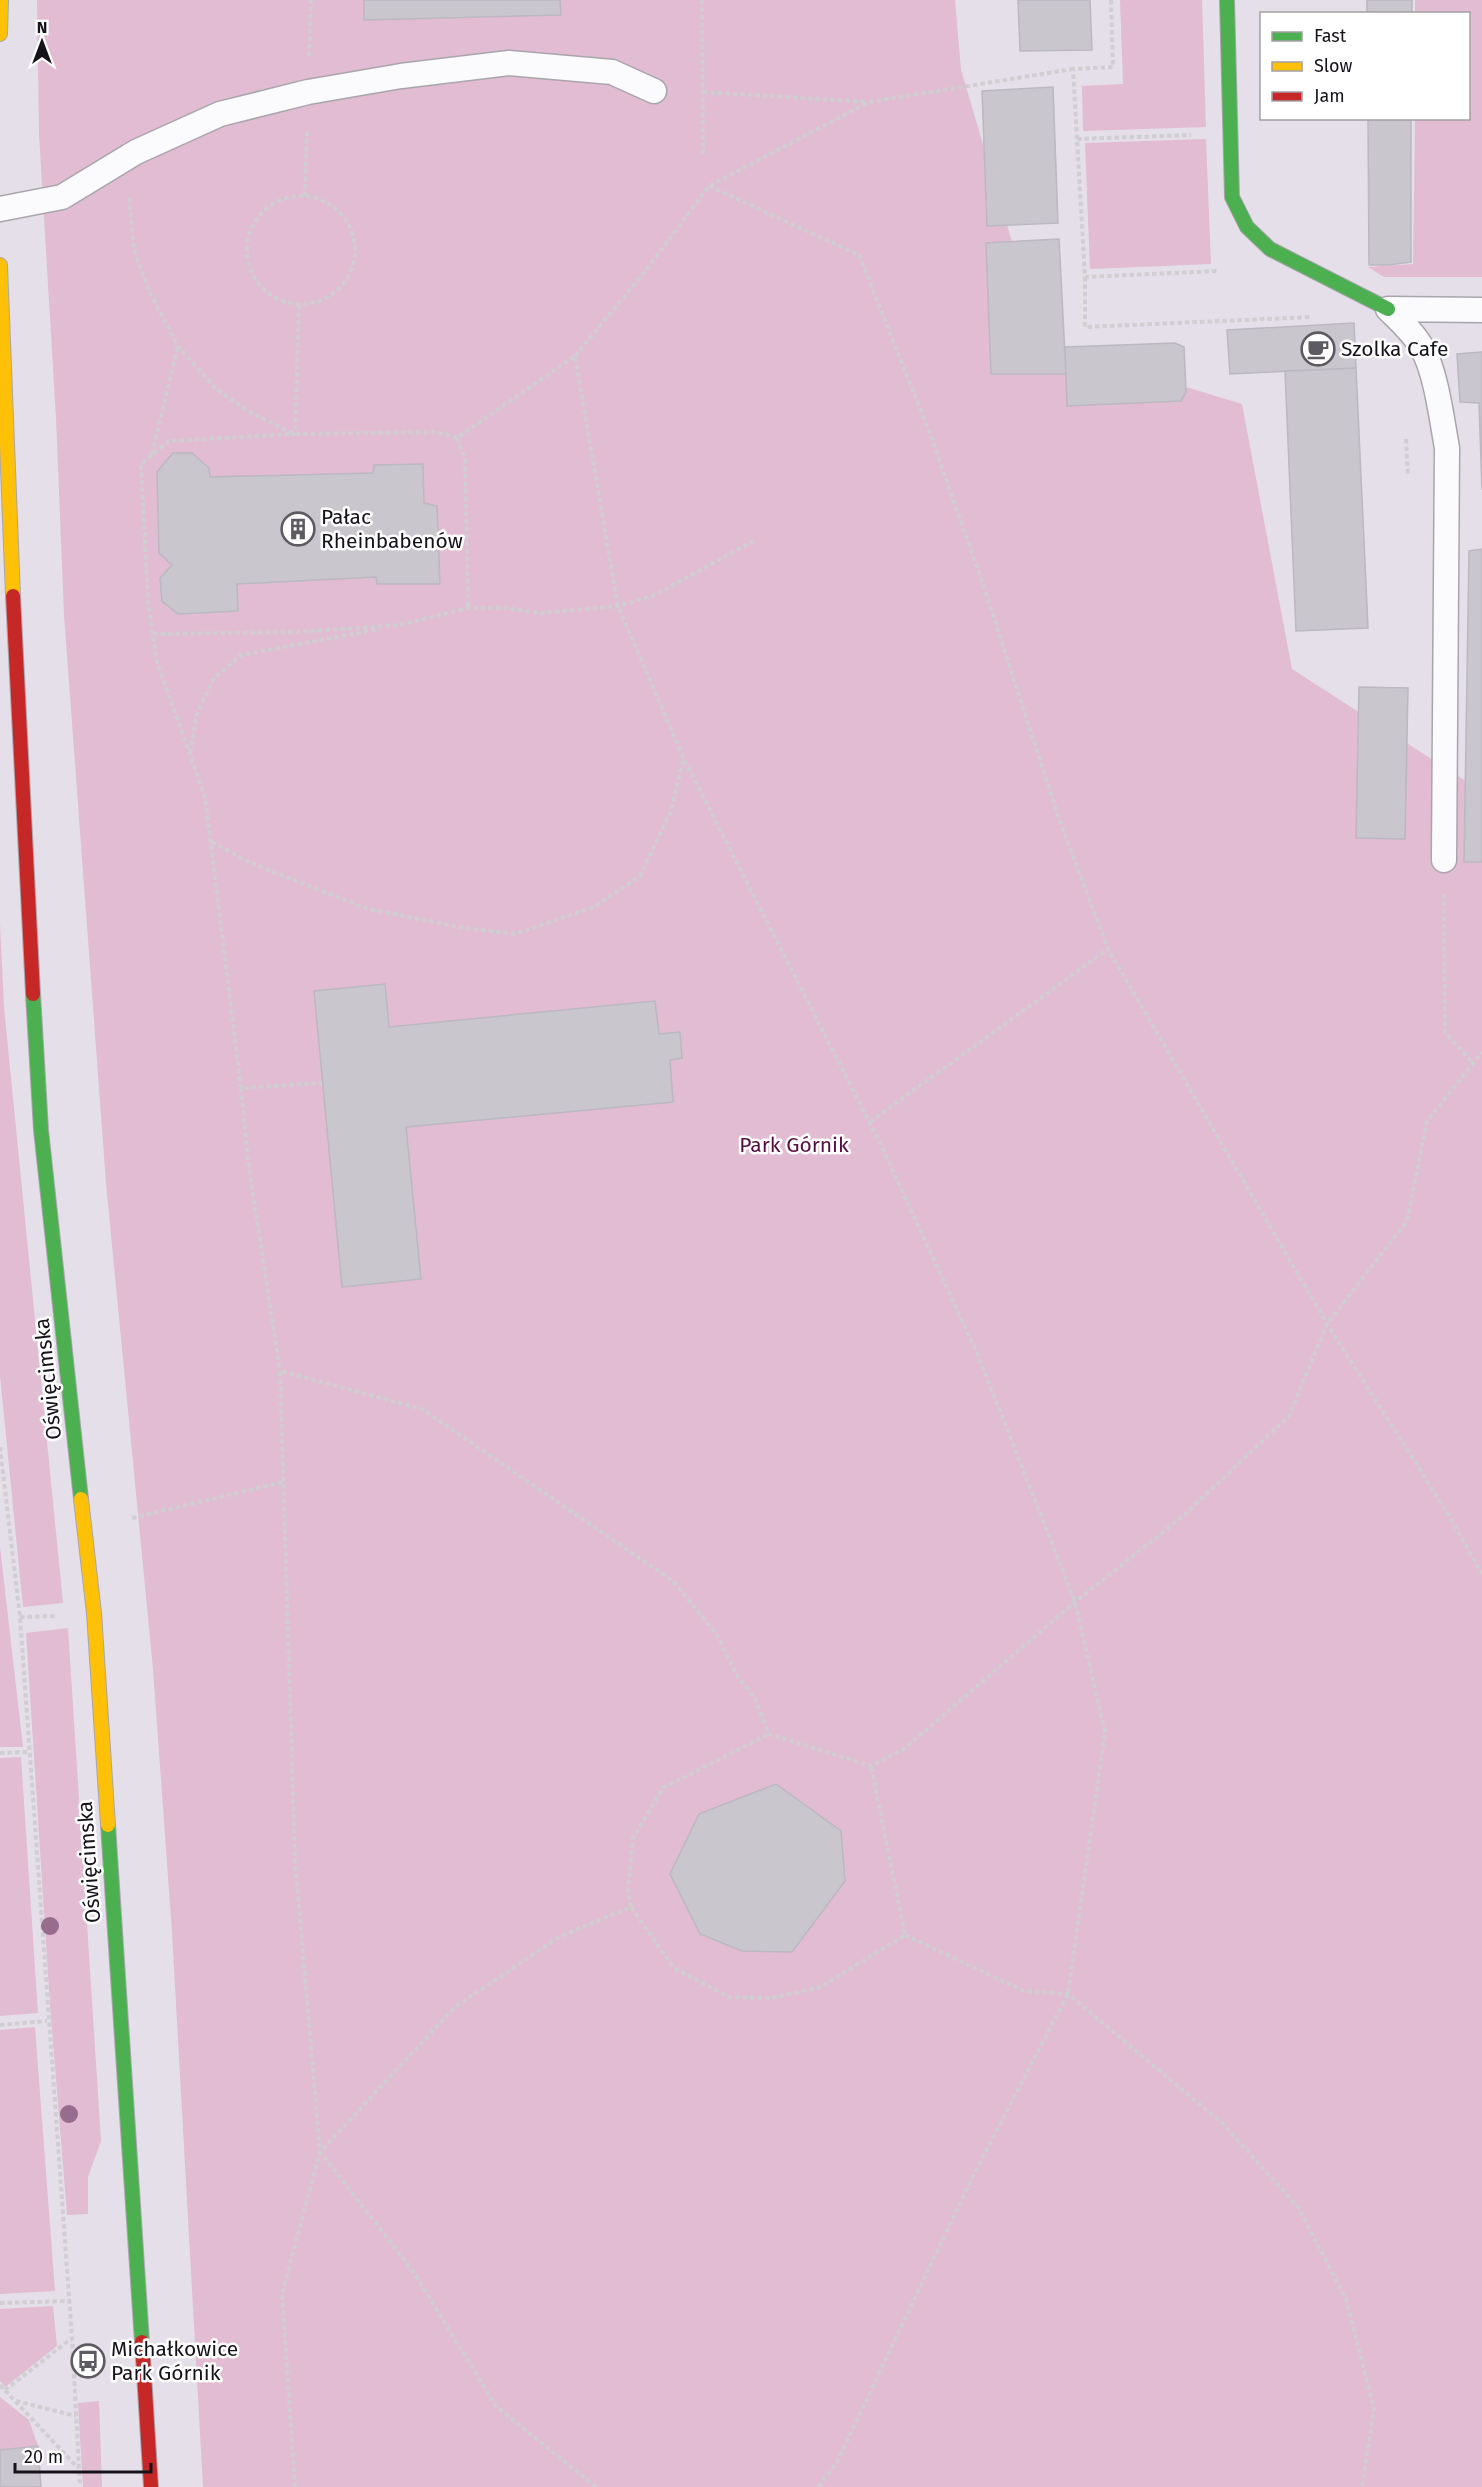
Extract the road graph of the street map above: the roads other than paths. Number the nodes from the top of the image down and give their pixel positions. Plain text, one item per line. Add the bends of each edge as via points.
1 (1, 0) edge
2 (1227, 0) edge
3 (0, 34) edge
4 (654, 91) dead end
5 (0, 209) edge
6 (0, 265) edge
7 (1388, 309) junction
8 (1482, 310) edge
9 (1444, 860) road end
10 (151, 2487) edge

1 - 3 street
2 - 7 street via 1232,197 1247,227 1270,249
4 - 5 lane via 612,72 509,63 308,92 220,114 136,152 62,197
6 - 10 street, Oświęcimska via 19,744 41,1130 94,1612
7 - 8 lane
7 - 9 lane via 1423,349 1437,392 1447,448

